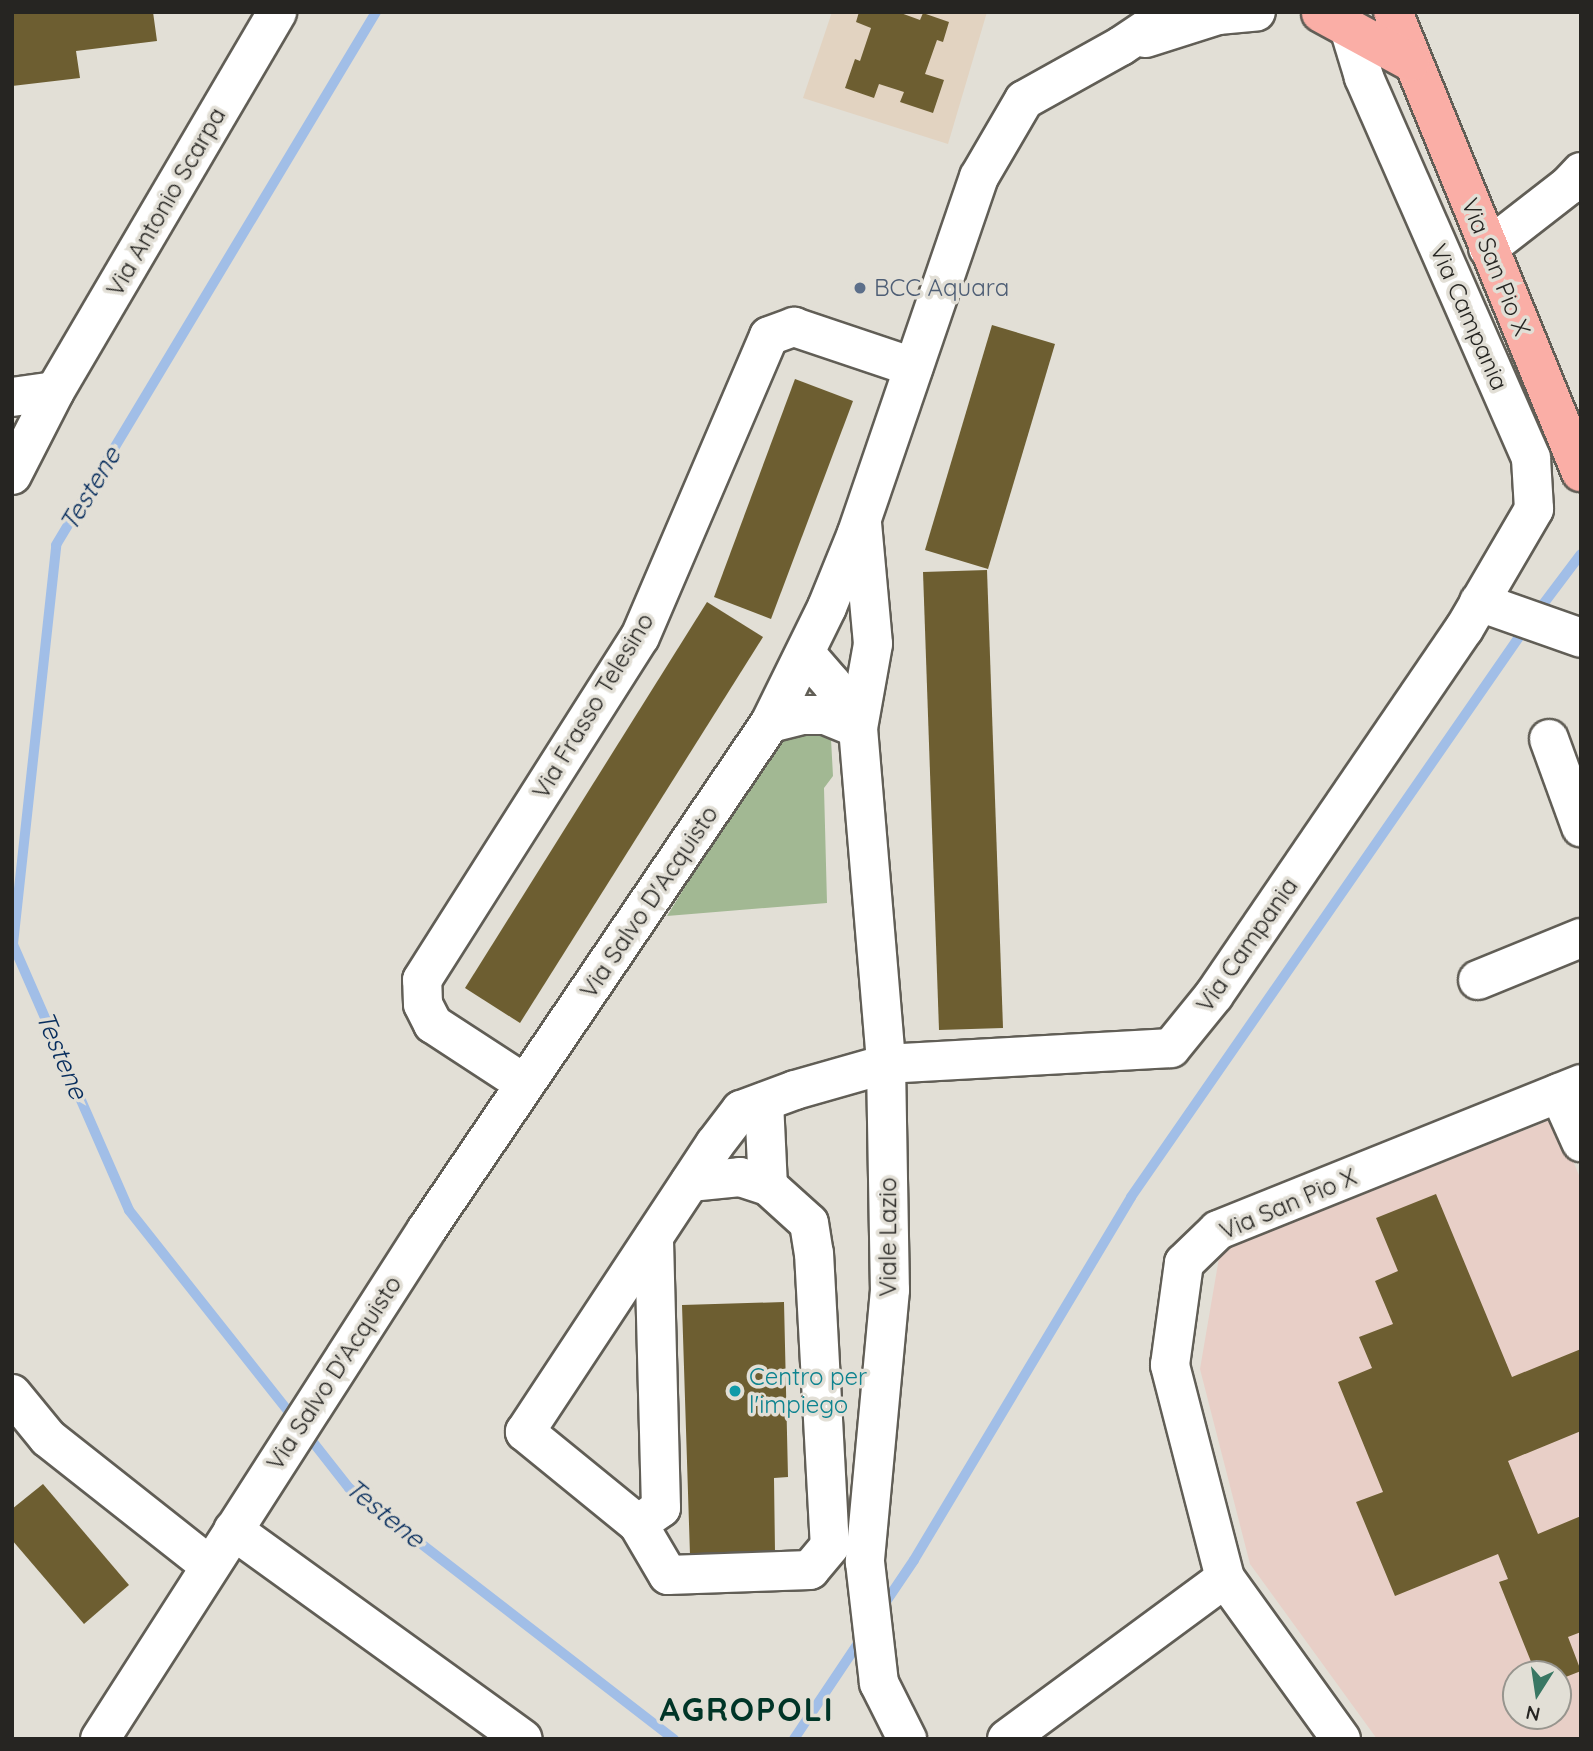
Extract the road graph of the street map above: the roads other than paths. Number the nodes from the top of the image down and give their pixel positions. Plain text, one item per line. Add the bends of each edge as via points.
1 (277, 12) edge
2 (1172, 12) edge
3 (1256, 12) edge
4 (1297, 12) edge
5 (1393, 12) edge
6 (1331, 18) edge
7 (1121, 47) junction
8 (1411, 62) junction
9 (1581, 172) edge
10 (1488, 248) junction
11 (914, 367) junction
12 (55, 391) junction
13 (12, 397) edge
14 (1581, 472) edge
15 (12, 475) edge
16 (862, 518) junction
17 (1479, 602) junction
18 (827, 607) junction
19 (1547, 627) edge
20 (806, 654) junction
21 (867, 683) junction
22 (770, 723) junction
23 (858, 728) junction
24 (1549, 739) dead end
25 (1581, 827) edge
26 (1581, 938) edge
27 (1478, 980) dead end
28 (886, 1064) junction
29 (525, 1084) junction
30 (1570, 1088) edge
31 (764, 1102) junction
32 (1581, 1142) edge
33 (690, 1182) junction
34 (768, 1186) junction
35 (654, 1237) junction
36 (12, 1394) edge
37 (236, 1524) junction
38 (638, 1524) junction
39 (209, 1566) junction
40 (1225, 1578) junction
41 (100, 1739) edge
42 (523, 1739) edge
43 (907, 1739) edge
44 (1007, 1739) edge
45 (1340, 1739) edge

1 - 12 street, Via Antonio Scarpa
2 - 7 street, Via Salvo D'Acquisto
3 - 7 street, Via Salvo D'Acquisto via 1218,15
4 - 6 main road
5 - 8 main road, Via San Pio X
6 - 8 main road
6 - 17 street, Via Campania via 1364,77 1531,458 1534,509
7 - 11 street, Via Salvo D'Acquisto via 1024,100 979,177
8 - 10 main road, Via San Pio X
9 - 10 street
10 - 14 main road, Via San Pio X
11 - 16 street, Via Salvo D'Acquisto
11 - 29 street, Via Frasso Telesino via 794,327 769,336 640,637 422,980 423,1004 433,1024
12 - 13 street
12 - 15 street, Via Antonio Scarpa
16 - 18 street, Via Salvo D'Acquisto
16 - 21 street, Viale Lazio via 873,644
17 - 19 street
17 - 28 street, Via Campania via 1230,972 1171,1048
18 - 20 street, Via Salvo D'Acquisto
18 - 21 street
20 - 22 street, Via Salvo D'Acquisto
20 - 23 street, Viale Lazio via 832,684
21 - 23 street, Viale Lazio
22 - 23 street via 825,715
22 - 29 street, Via Salvo D'Acquisto
23 - 28 street, Viale Lazio
24 - 25 street
26 - 27 street
28 - 31 street, Via Campania
28 - 43 street, Viale Lazio via 890,1290 865,1562 879,1683
29 - 37 street, Via Salvo D'Acquisto
30 - 32 street
30 - 40 street, Via San Pio X via 1218,1230 1184,1263 1170,1365
31 - 33 street, Via Campania via 741,1110
31 - 34 street
33 - 34 street via 740,1177
33 - 35 street, Via Campania
34 - 38 street via 809,1223 830,1546 810,1570 668,1576
35 - 38 street via 661,1508
35 - 38 street, Via Campania via 525,1432
36 - 39 street via 48,1438
37 - 39 street, Via Salvo D'Acquisto
37 - 42 street
39 - 41 street, Via Salvo D'Acquisto
40 - 44 street
40 - 45 street

